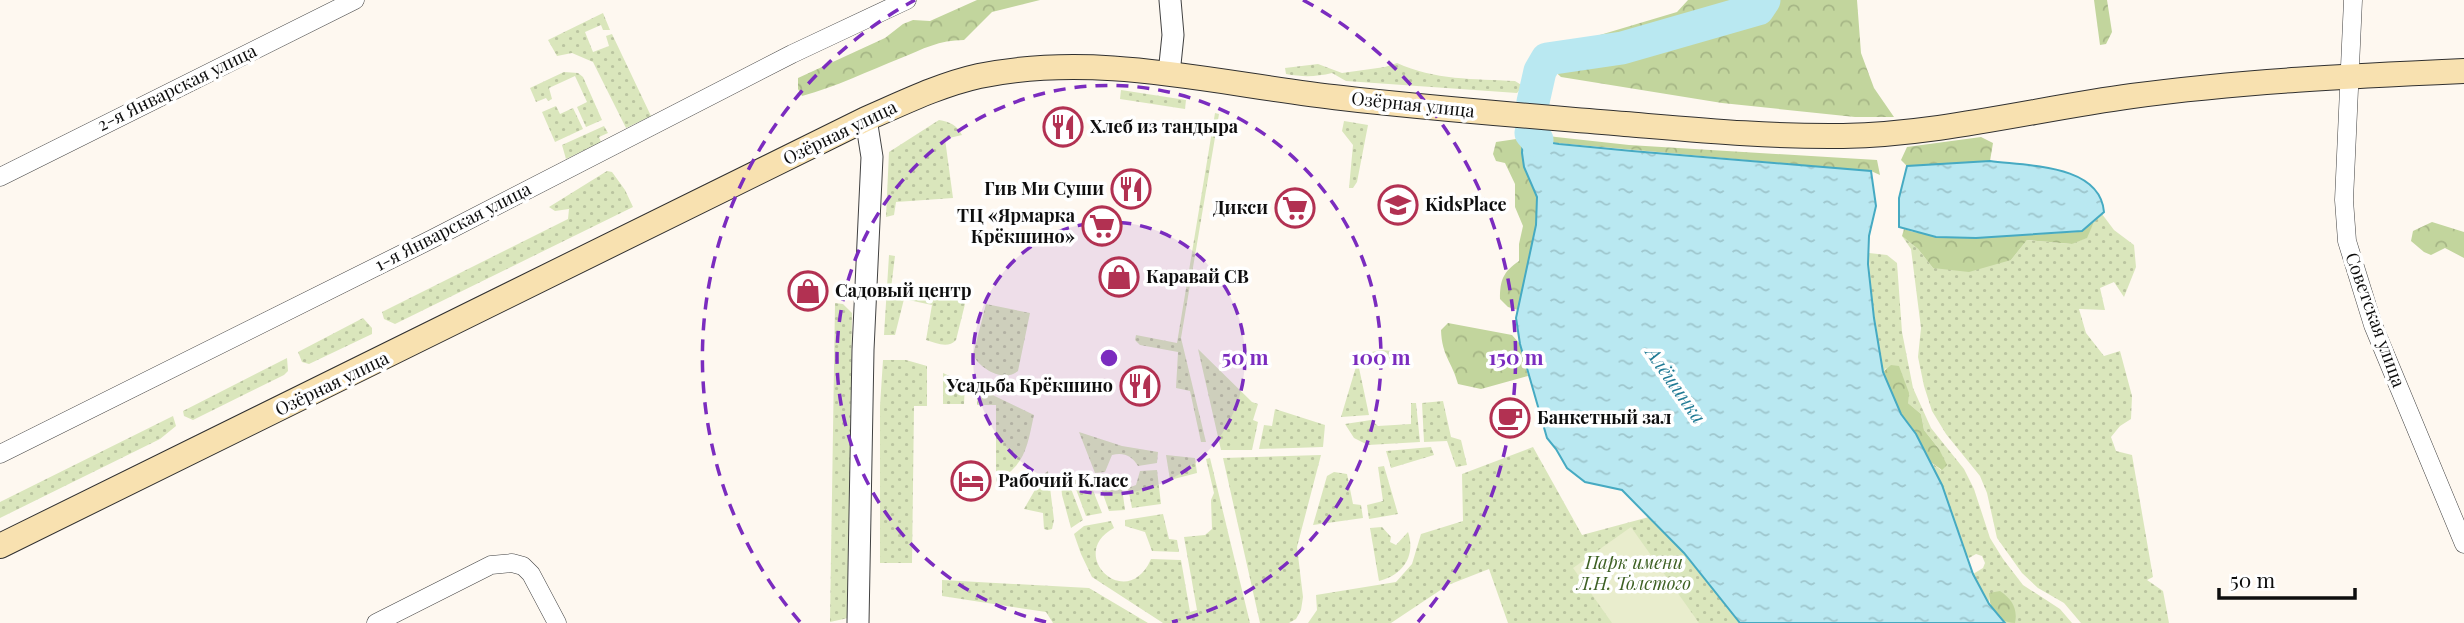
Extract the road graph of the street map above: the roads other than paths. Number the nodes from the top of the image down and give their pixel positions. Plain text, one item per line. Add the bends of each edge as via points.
1 (355, 0) edge
2 (907, 0) edge
3 (1170, 0) edge
4 (2353, 0) edge
5 (2464, 71) edge
6 (1169, 74) junction
7 (2351, 76) junction
8 (866, 119) junction
9 (0, 177) edge
10 (0, 454) edge
11 (2464, 544) edge
12 (0, 546) edge
13 (376, 623) edge
14 (557, 623) edge
15 (858, 623) edge

1 - 9 street, 2-я Январская улица
2 - 10 street, 1-я Январская улица
3 - 6 street
4 - 7 street, Советская улица
5 - 7 main road, Озёрная улица
6 - 7 main road, Озёрная улица via 1416,106 1760,134 1843,136 1899,133 2215,85
6 - 8 main road, Озёрная улица via 1090,66 1017,70 948,85
7 - 11 street, Советская улица via 2344,220 2351,261
8 - 12 main road, Озёрная улица
8 - 15 street via 872,157
13 - 14 street via 491,565 512,563 531,574

